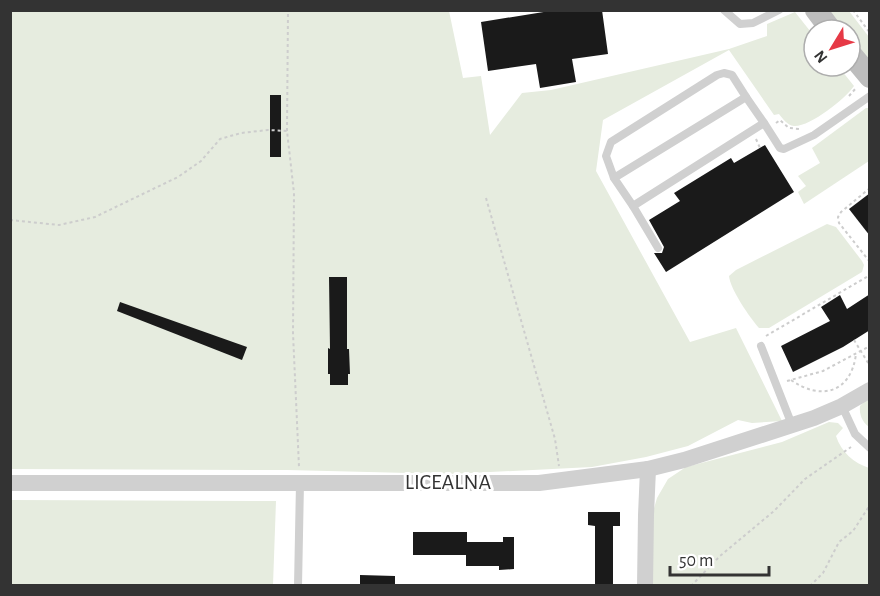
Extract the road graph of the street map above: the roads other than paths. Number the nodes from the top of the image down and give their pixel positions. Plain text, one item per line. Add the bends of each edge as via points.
1 (724, 10) edge
2 (779, 10) edge
3 (870, 96) edge
4 (746, 97) junction
5 (766, 126) junction
6 (614, 177) junction
7 (633, 206) junction
8 (658, 248) dead end
9 (761, 346) road end
10 (870, 390) edge
11 (842, 406) junction
12 (793, 426) junction
13 (870, 447) edge
14 (648, 469) junction
15 (300, 482) junction
16 (10, 483) edge
17 (298, 585) edge
18 (645, 585) edge

1 - 2 lane via 740,24 753,23
3 - 5 lane via 814,135 784,149
4 - 5 lane
4 - 6 lane
4 - 6 lane via 732,75 717,75 611,142 606,156
5 - 7 lane
6 - 7 lane
7 - 8 lane
9 - 12 lane
10 - 11 street, LICEALNA
11 - 12 street, LICEALNA
11 - 13 lane via 860,440
12 - 14 street, LICEALNA
14 - 15 street, LICEALNA via 539,483
14 - 18 street
15 - 16 street, LICEALNA
15 - 17 lane

